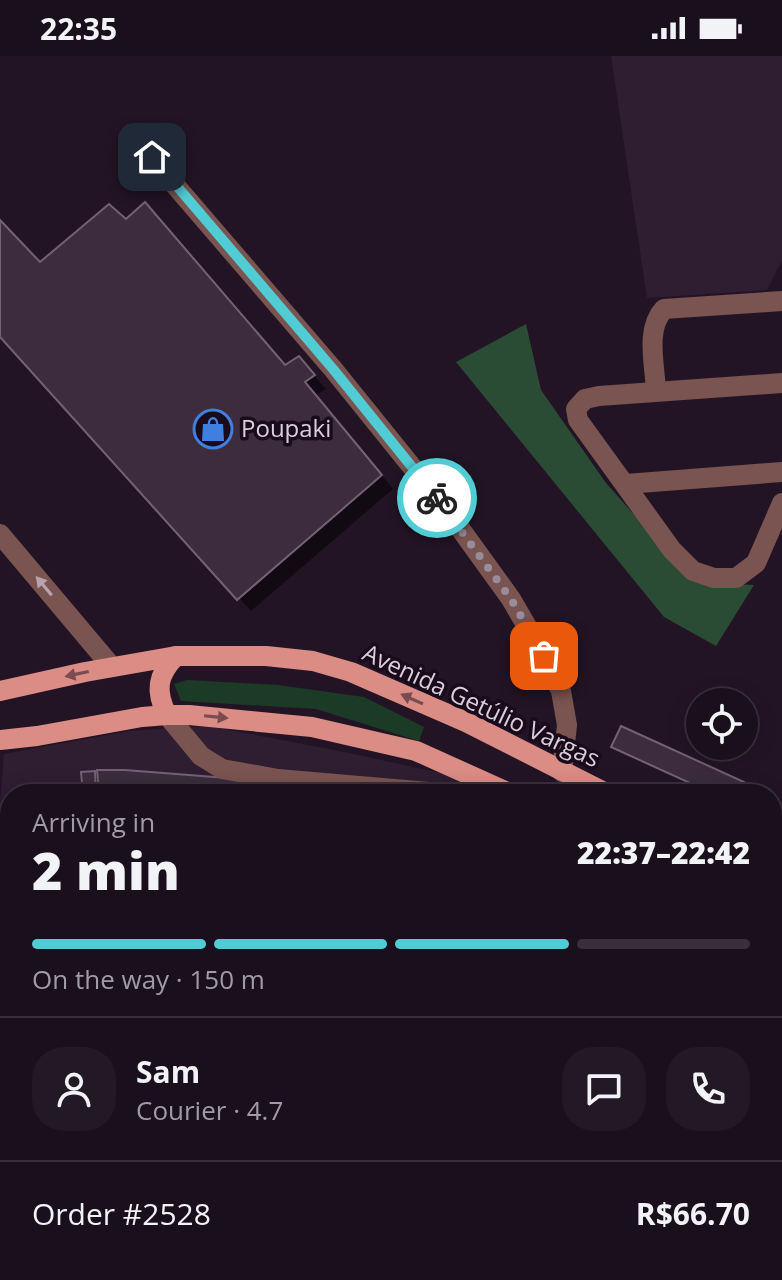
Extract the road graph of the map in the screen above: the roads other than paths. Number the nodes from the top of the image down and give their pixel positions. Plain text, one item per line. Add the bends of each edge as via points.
1 (131, 134) dead end
2 (782, 301) edge
3 (782, 383) edge
4 (656, 391) junction
5 (782, 472) edge
6 (626, 484) junction
7 (782, 503) edge
8 (0, 534) edge
9 (176, 656) junction
10 (112, 667) junction
11 (0, 691) edge
12 (167, 715) junction
13 (0, 740) edge
14 (562, 772) junction
15 (336, 784) edge
16 (491, 784) edge
17 (587, 784) edge

1 - 14 street via 333,369 511,599 561,691 567,725
2 - 4 street via 664,309 655,318 653,335
3 - 4 street
4 - 6 street via 585,399 576,409 578,420
5 - 6 street
6 - 7 street via 672,550 693,571 714,578 736,578 756,563
10 -> 8 street
9 - 10 main road, Avenida Getúlio Vargas
9 - 12 main road via 160,677 158,690
14 -> 9 main road, Avenida Getúlio Vargas via 466,722 351,672 266,656
10 -> 11 main road, Avenida Getúlio Vargas
12 - 13 main road
12 - 15 street via 201,756 222,769
12 -> 16 main road via 312,727 435,758
14 - 17 main road, Avenida Getúlio Vargas

